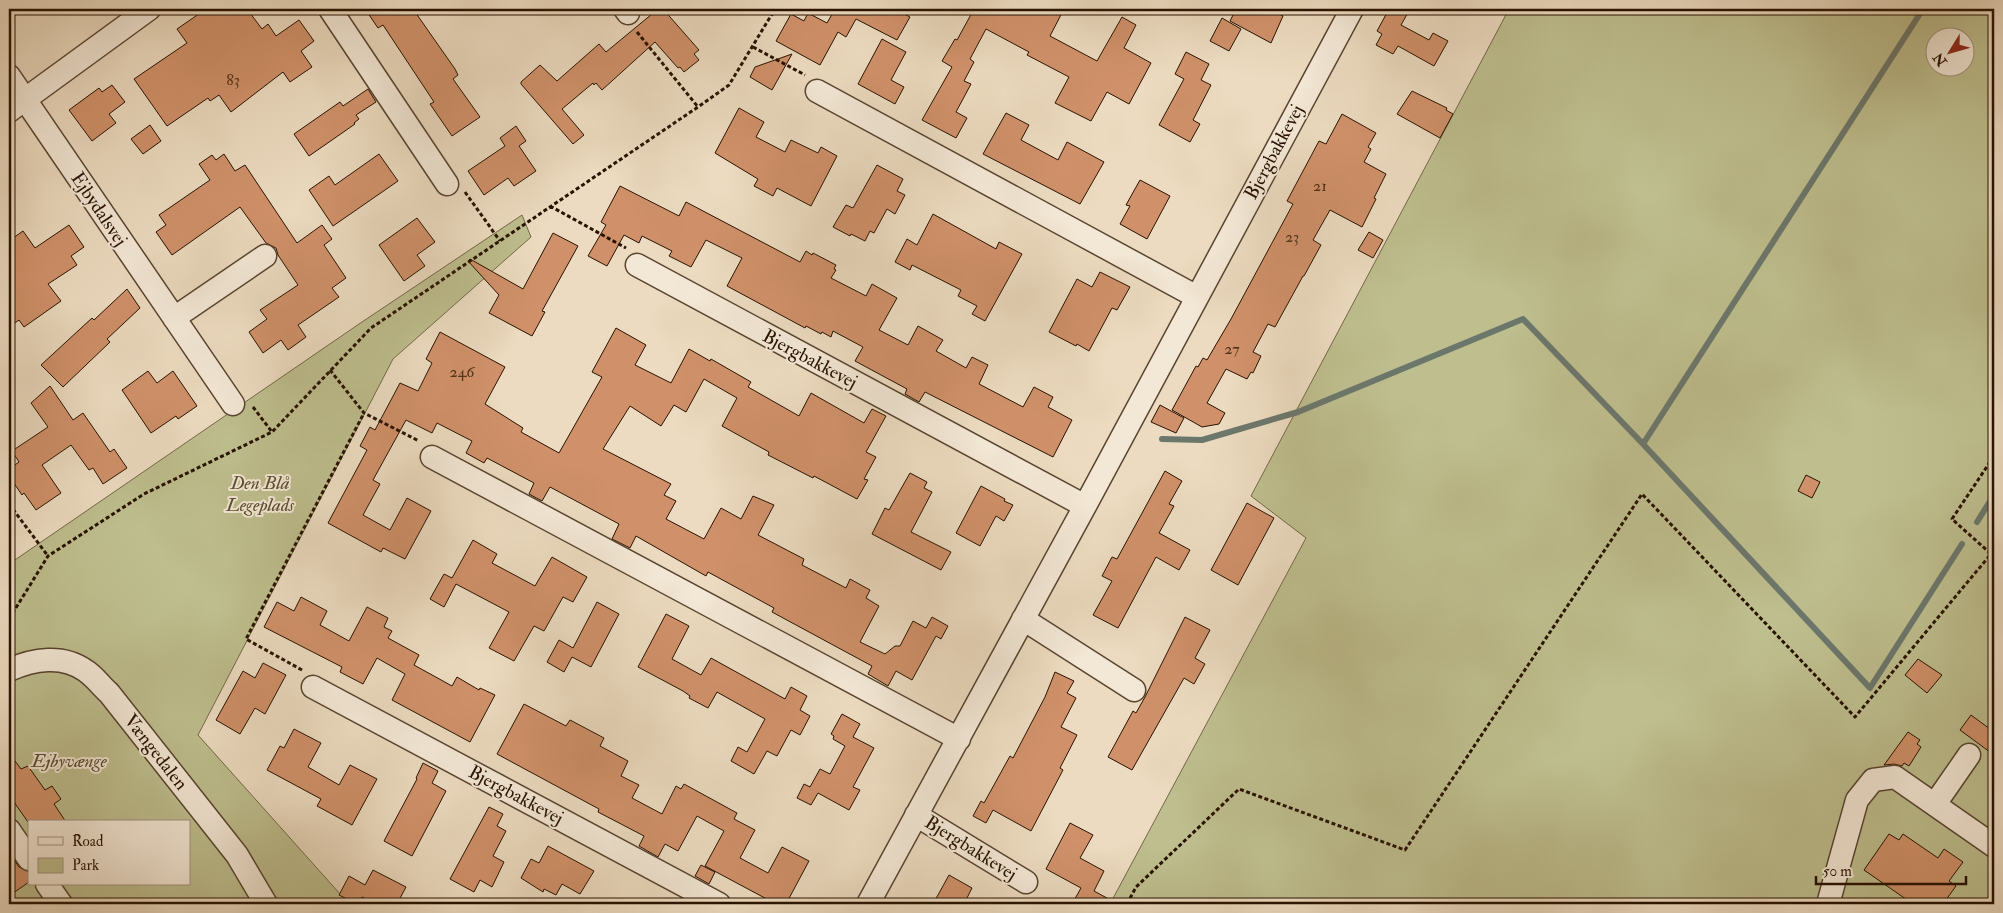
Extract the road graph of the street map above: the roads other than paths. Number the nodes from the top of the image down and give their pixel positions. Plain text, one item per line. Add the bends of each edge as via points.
1 (149, 9) edge
2 (330, 9) edge
3 (1352, 9) edge
4 (9, 76) edge
5 (817, 91) road end
6 (17, 105) edge
7 (447, 184) road end
8 (265, 256) dead end
9 (637, 265) road end
10 (1197, 297) junction
11 (174, 318) junction
12 (233, 404) dead end
13 (432, 457) road end
14 (1084, 506) junction
15 (1024, 619) junction
16 (9, 670) edge
17 (313, 687) road end
18 (1134, 690) dead end
19 (959, 738) junction
20 (1970, 755) dead end
21 (1935, 804) junction
22 (916, 815) junction
23 (9, 830) edge
24 (1994, 846) edge
25 (28, 858) edge
26 (1026, 882) dead end
27 (48, 886) edge
28 (61, 904) edge
29 (266, 904) edge
30 (719, 904) edge
31 (868, 904) edge
32 (1828, 904) edge

1 - 6 street
2 - 7 street
3 - 10 street, Bjergbakkevej
4 - 6 street, Ejbydalsvej
5 - 10 street
6 - 11 street, Ejbydalsvej
8 - 11 street
9 - 14 street, Bjergbakkevej
10 - 14 street, Bjergbakkevej
11 - 12 street, Ejbydalsvej
13 - 19 street
14 - 15 street, Bjergbakkevej
15 - 18 street
15 - 19 street, Bjergbakkevej
16 - 29 street, Vængedalen via 44,659 66,662 86,670 109,693 237,855
17 - 30 street, Bjergbakkevej
19 - 22 street, Bjergbakkevej
20 - 21 street
21 - 24 street
21 - 32 street via 1894,777 1873,780 1857,800
22 - 26 street, Bjergbakkevej
22 - 31 street, Bjergbakkevej
23 - 25 street
27 - 28 street

